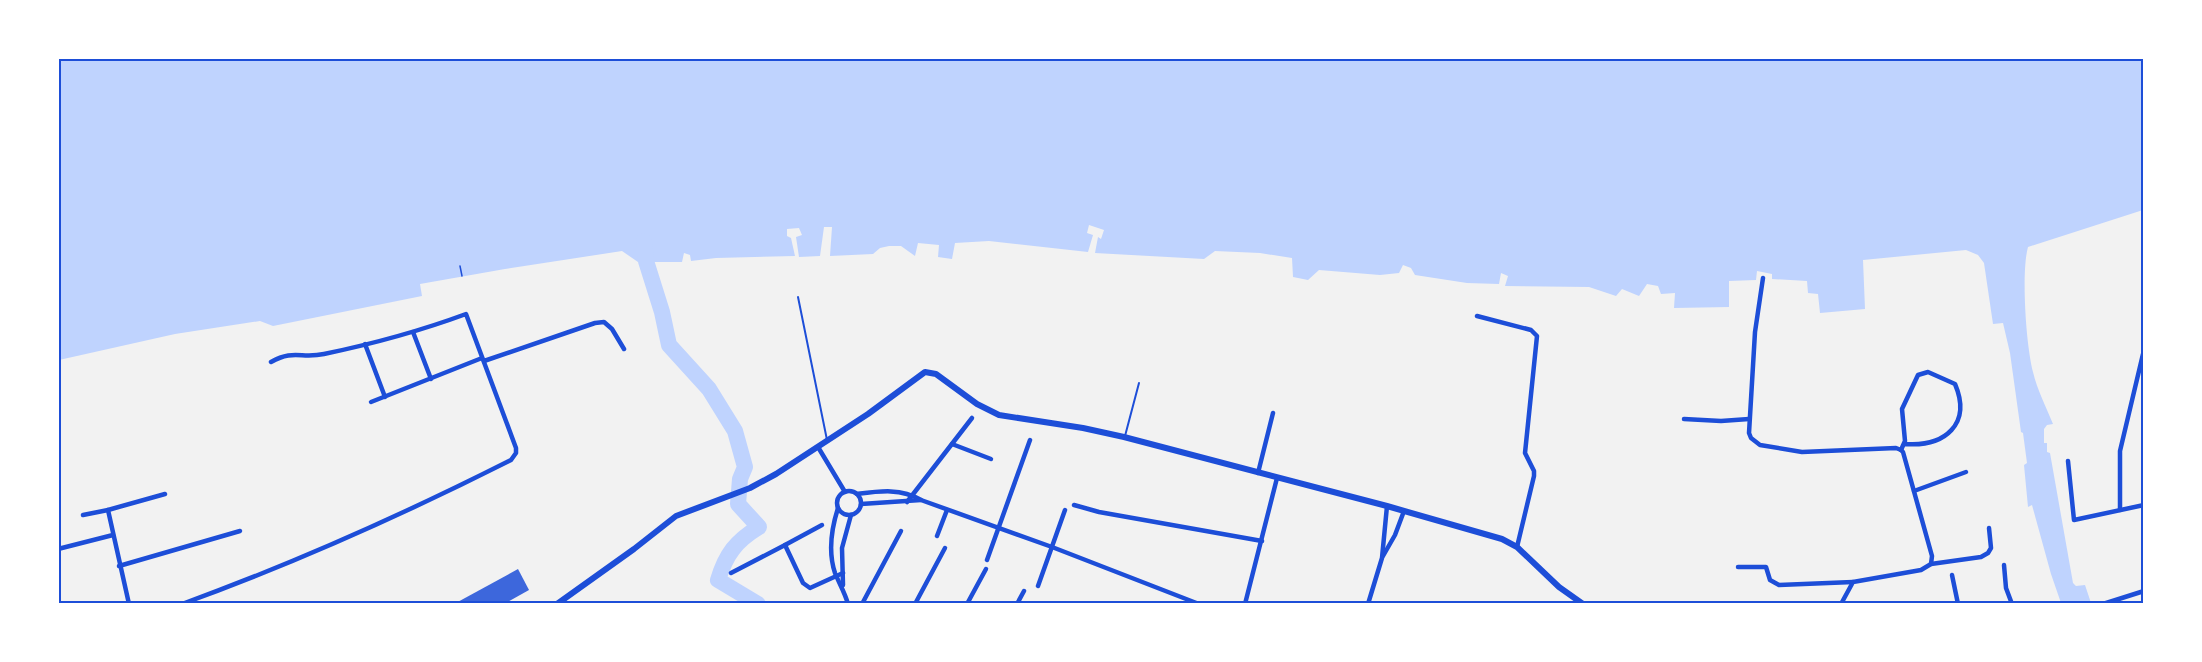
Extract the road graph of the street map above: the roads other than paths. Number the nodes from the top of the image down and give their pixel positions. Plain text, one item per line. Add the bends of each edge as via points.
1 (1763, 278) dead end
2 (798, 297) dead end
3 (1476, 316) dead end
4 (413, 332) junction
5 (365, 344) junction
6 (624, 350) dead end
7 (2143, 354) edge
8 (483, 359) junction
9 (271, 362) dead end
10 (431, 379) junction
11 (1139, 383) dead end
12 (385, 397) junction
13 (371, 402) dead end
14 (1273, 413) dead end
15 (972, 418) dead end
16 (1684, 418) dead end
17 (1749, 418) junction
18 (1124, 437) junction
19 (827, 440) junction
20 (1030, 440) dead end
21 (952, 444) junction
22 (1905, 444) junction
23 (818, 447) junction
24 (1901, 450) junction
25 (992, 459) dead end
26 (2068, 461) dead end
27 (1966, 472) dead end
28 (1258, 473) junction
29 (1277, 478) junction
30 (1914, 491) junction
31 (845, 492) junction
32 (165, 494) dead end
33 (857, 494) junction
34 (911, 494) junction
35 (921, 500) junction
36 (907, 502) junction
37 (861, 504) junction
38 (1074, 505) dead end
39 (2144, 505) edge
40 (1387, 506) junction
41 (838, 508) junction
42 (108, 510) junction
43 (947, 510) junction
44 (1065, 510) dead end
45 (2120, 510) junction
46 (1404, 511) junction
47 (83, 515) dead end
48 (851, 516) junction
49 (822, 525) dead end
50 (1989, 528) dead end
51 (1000, 529) junction
52 (240, 531) dead end
53 (901, 531) dead end
54 (113, 535) junction
55 (938, 536) dead end
56 (1262, 541) junction
57 (786, 544) junction
58 (1052, 547) junction
59 (1517, 547) junction
60 (945, 548) dead end
61 (58, 549) edge
62 (1382, 558) junction
63 (987, 560) dead end
64 (1931, 564) junction
65 (2004, 565) dead end
66 (119, 566) junction
67 (1738, 567) dead end
68 (986, 569) dead end
69 (731, 573) dead end
70 (843, 573) junction
71 (1952, 574) dead end
72 (836, 576) junction
73 (1853, 582) junction
74 (1038, 586) dead end
75 (843, 587) junction
76 (1024, 591) dead end
77 (2144, 591) edge
78 (2126, 597) junction
79 (129, 603) edge
80 (182, 603) edge
81 (557, 603) edge
82 (848, 603) edge
83 (862, 603) edge
84 (915, 603) edge
85 (967, 603) edge
86 (1017, 603) edge
87 (1199, 603) edge
88 (1245, 603) edge
89 (1368, 603) edge
90 (1583, 603) edge
91 (1841, 603) edge
92 (1958, 603) edge
93 (2012, 603) edge
94 (2104, 603) edge
95 (2127, 603) edge

1 - 17 street
2 - 19 lane
3 - 59 street via 1531,330 1537,336 1525,453 1534,476
4 - 5 street
4 - 8 street via 466,314
4 - 10 street
5 - 9 street via 323,355 284,355
5 - 12 street
6 - 8 street via 604,322
7 - 45 street via 2120,451
8 - 10 street
8 - 80 street via 516,448 511,460 363,531
10 - 12 street
11 - 18 lane
12 - 13 street
14 - 28 street
15 - 21 street
16 - 17 street
17 - 24 street via 1751,438 1765,447 1802,452
18 - 19 street via 999,415 936,374 926,372
18 - 28 street
19 - 23 street
20 - 51 street
21 - 25 street
21 - 34 street
22 - 22 street via 1902,409 1918,375 1928,372 1955,384 1961,412 1954,430 1938,439
22 - 24 street
23 - 31 street
23 - 81 street via 750,488 676,516
24 - 30 street
26 - 45 street via 2074,520
27 - 30 street
28 - 29 street
29 - 40 street
29 - 56 street
30 - 64 street
31 - 33 street
31 - 41 street via 838,498
32 - 42 street
33 - 34 street via 885,490
33 - 37 street
34 - 35 street
34 - 36 street
35 - 36 street
35 - 43 street
36 - 37 street
37 - 48 street
38 - 56 street
39 - 45 street
40 - 46 street
40 - 62 street
41 - 48 street
41 - 72 street via 831,551
42 - 47 street
42 - 54 street
43 - 51 street
43 - 55 street
44 - 58 street
46 - 59 street via 1502,539
46 - 62 street
48 - 70 street via 842,548
49 - 57 street
50 - 64 street via 1988,553
51 - 58 street
51 - 63 street
52 - 66 street
53 - 83 street
54 - 61 street
54 - 66 street
56 - 88 street
57 - 69 street
57 - 72 street via 807,586 814,587
58 - 74 street
58 - 87 street
59 - 90 street via 1559,587
60 - 84 street
62 - 89 street
64 - 73 street via 1921,570
65 - 93 street
66 - 79 street
67 - 73 street via 1766,567 1770,580 1779,585
68 - 85 street
70 - 72 street
70 - 75 street
71 - 92 street
72 - 75 street
73 - 91 street
75 - 82 street
76 - 86 street
77 - 78 street
78 - 94 street
78 - 95 street

